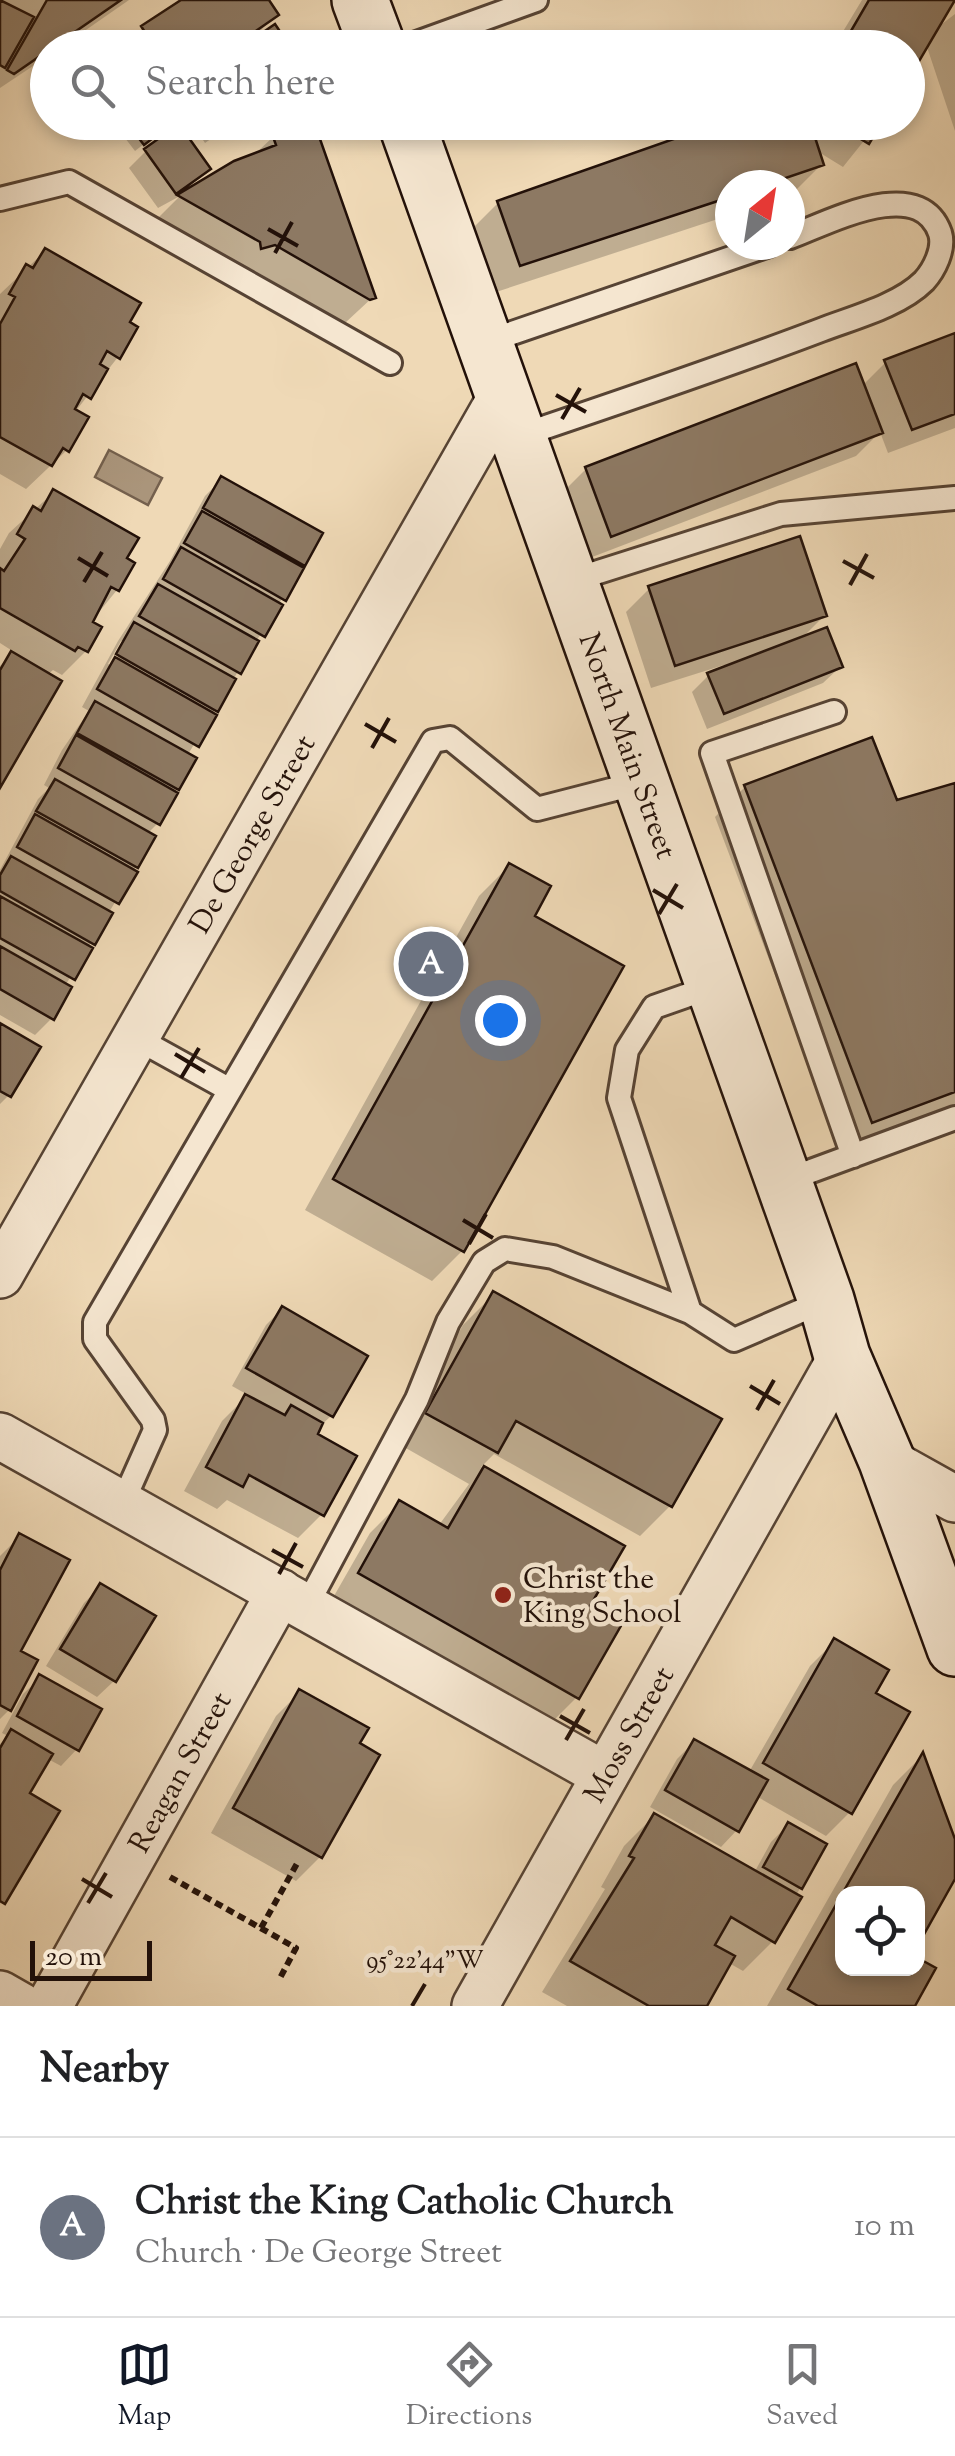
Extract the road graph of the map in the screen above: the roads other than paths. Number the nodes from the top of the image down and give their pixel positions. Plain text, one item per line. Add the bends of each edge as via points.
1 (360, 0) edge
2 (536, 0) edge
3 (371, 30) edge
4 (453, 30) edge
5 (413, 140) edge
6 (0, 199) edge
7 (805, 231) edge
8 (742, 260) edge
9 (390, 363) dead end
10 (503, 390) junction
11 (955, 498) edge
12 (570, 581) junction
13 (834, 712) dead end
14 (642, 782) junction
15 (714, 986) junction
16 (136, 1038) junction
17 (230, 1090) junction
18 (955, 1118) edge
19 (853, 1156) junction
20 (784, 1182) junction
21 (0, 1275) edge
22 (826, 1300) junction
23 (690, 1312) junction
24 (842, 1356) junction
25 (0, 1436) edge
26 (887, 1461) junction
27 (955, 1499) edge
28 (122, 1504) junction
29 (293, 1599) junction
30 (955, 1648) edge
31 (605, 1775) junction
32 (0, 1994) edge
33 (494, 1999) edge
34 (21, 2006) edge
35 (49, 2006) edge

1 - 3 main road
2 - 4 lane
5 - 10 main road, North Main Street
6 - 9 lane via 69,182
7 - 10 lane via 879,204 902,203 926,215 940,233 940,255 923,282 875,309 716,370
8 - 10 lane
10 - 12 main road, North Main Street
10 - 16 street, De George Street
11 - 12 lane via 781,514
12 - 14 main road, North Main Street
13 - 19 lane via 712,752
14 - 15 main road, North Main Street
14 - 17 lane via 569,803 529,806 450,738 436,737
15 - 20 main road, North Main Street
15 - 23 lane via 654,1007 626,1050 619,1098
16 - 17 lane
16 - 21 street, De George Street
17 - 28 lane via 93,1330 153,1420 153,1438
18 - 19 lane
19 - 20 lane
20 - 22 main road, North Main Street
22 - 23 lane via 734,1340
22 - 24 main road, North Main Street
23 - 29 lane via 553,1256 505,1249 484,1262 448,1322 417,1400
24 - 26 main road, North Main Street
24 - 31 street, Moss Street
25 - 28 street
26 - 27 street
26 - 30 main road, North Main Street
28 - 29 street
29 - 31 street
29 - 35 street, Reagan Street
31 - 33 street, Moss Street
32 - 34 street

